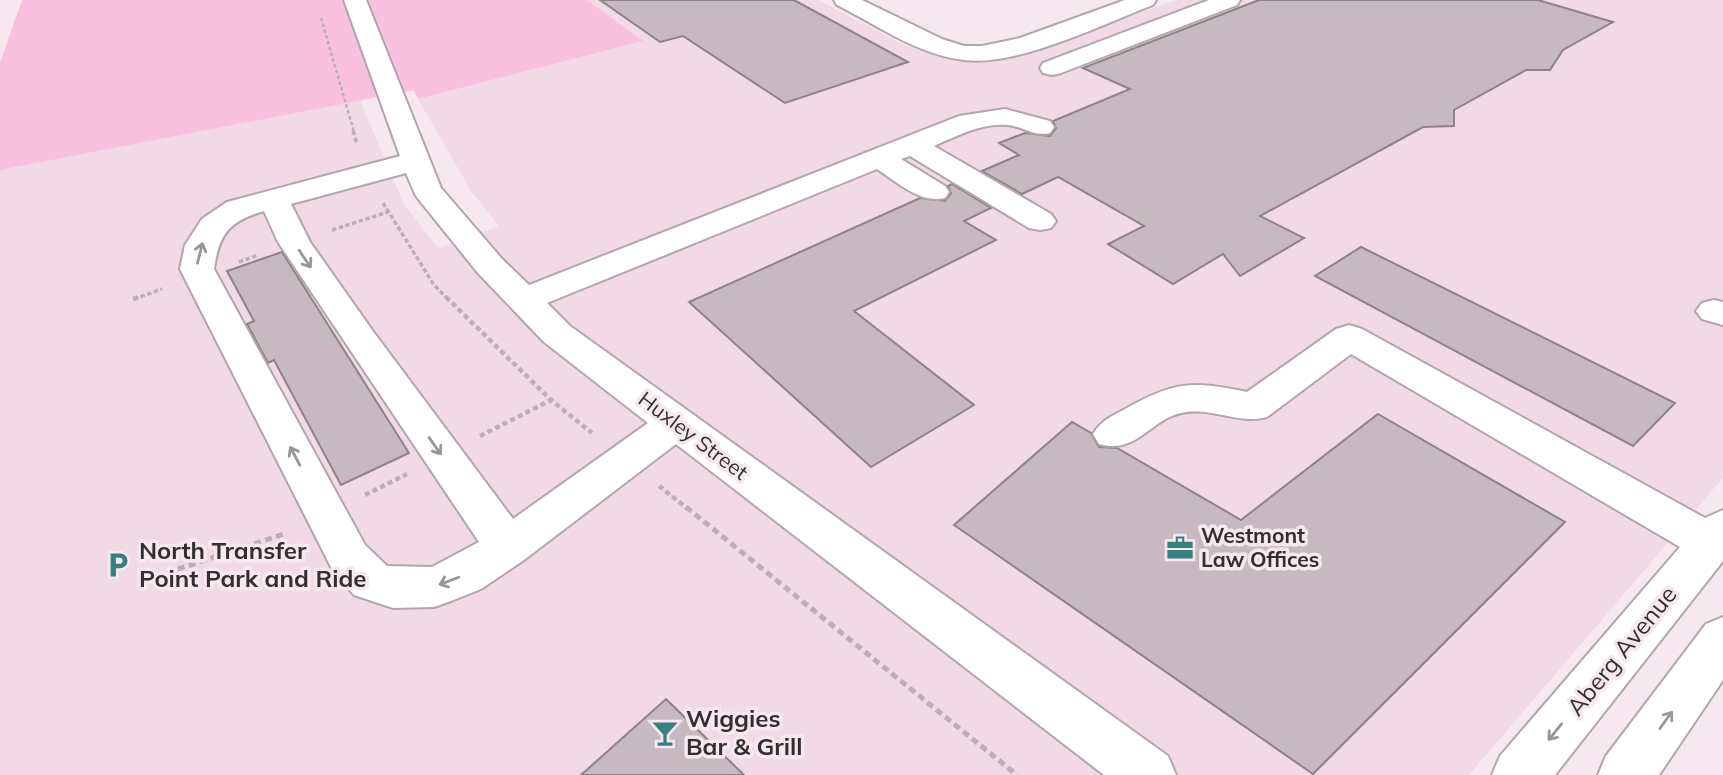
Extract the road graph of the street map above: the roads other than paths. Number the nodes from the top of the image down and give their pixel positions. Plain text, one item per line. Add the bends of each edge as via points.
1 (355, 0) edge
2 (845, 0) edge
3 (1145, 0) edge
4 (1229, 0) edge
5 (1052, 68) dead end
6 (1040, 127) dead end
7 (912, 145) junction
8 (879, 158) junction
9 (416, 161) junction
10 (934, 192) dead end
11 (273, 199) junction
12 (1040, 221) dead end
13 (523, 300) junction
14 (676, 423) junction
15 (1113, 434) dead end
16 (1717, 535) edge
17 (508, 547) junction
18 (1723, 639) edge
19 (1148, 775) edge
20 (1520, 775) edge
21 (1626, 775) edge

1 - 9 street, Huxley Street
2 - 3 street via 940,46 981,54 1012,48
4 - 5 street
6 - 7 street via 1021,118 996,115
7 - 8 street
7 - 12 street
8 - 10 street
8 - 13 street
9 - 11 street
9 - 13 street, Huxley Street via 427,190
11 -> 17 street via 294,242
17 -> 11 street via 464,575 434,587 393,588 371,581 349,558 197,269 201,245 213,226 238,209
13 - 14 street, Huxley Street via 557,334
14 - 17 street
14 - 19 street, Huxley Street
15 - 16 street via 1172,400 1208,398 1253,407 1349,337
16 -> 20 street, Aberg Avenue
21 -> 18 street

